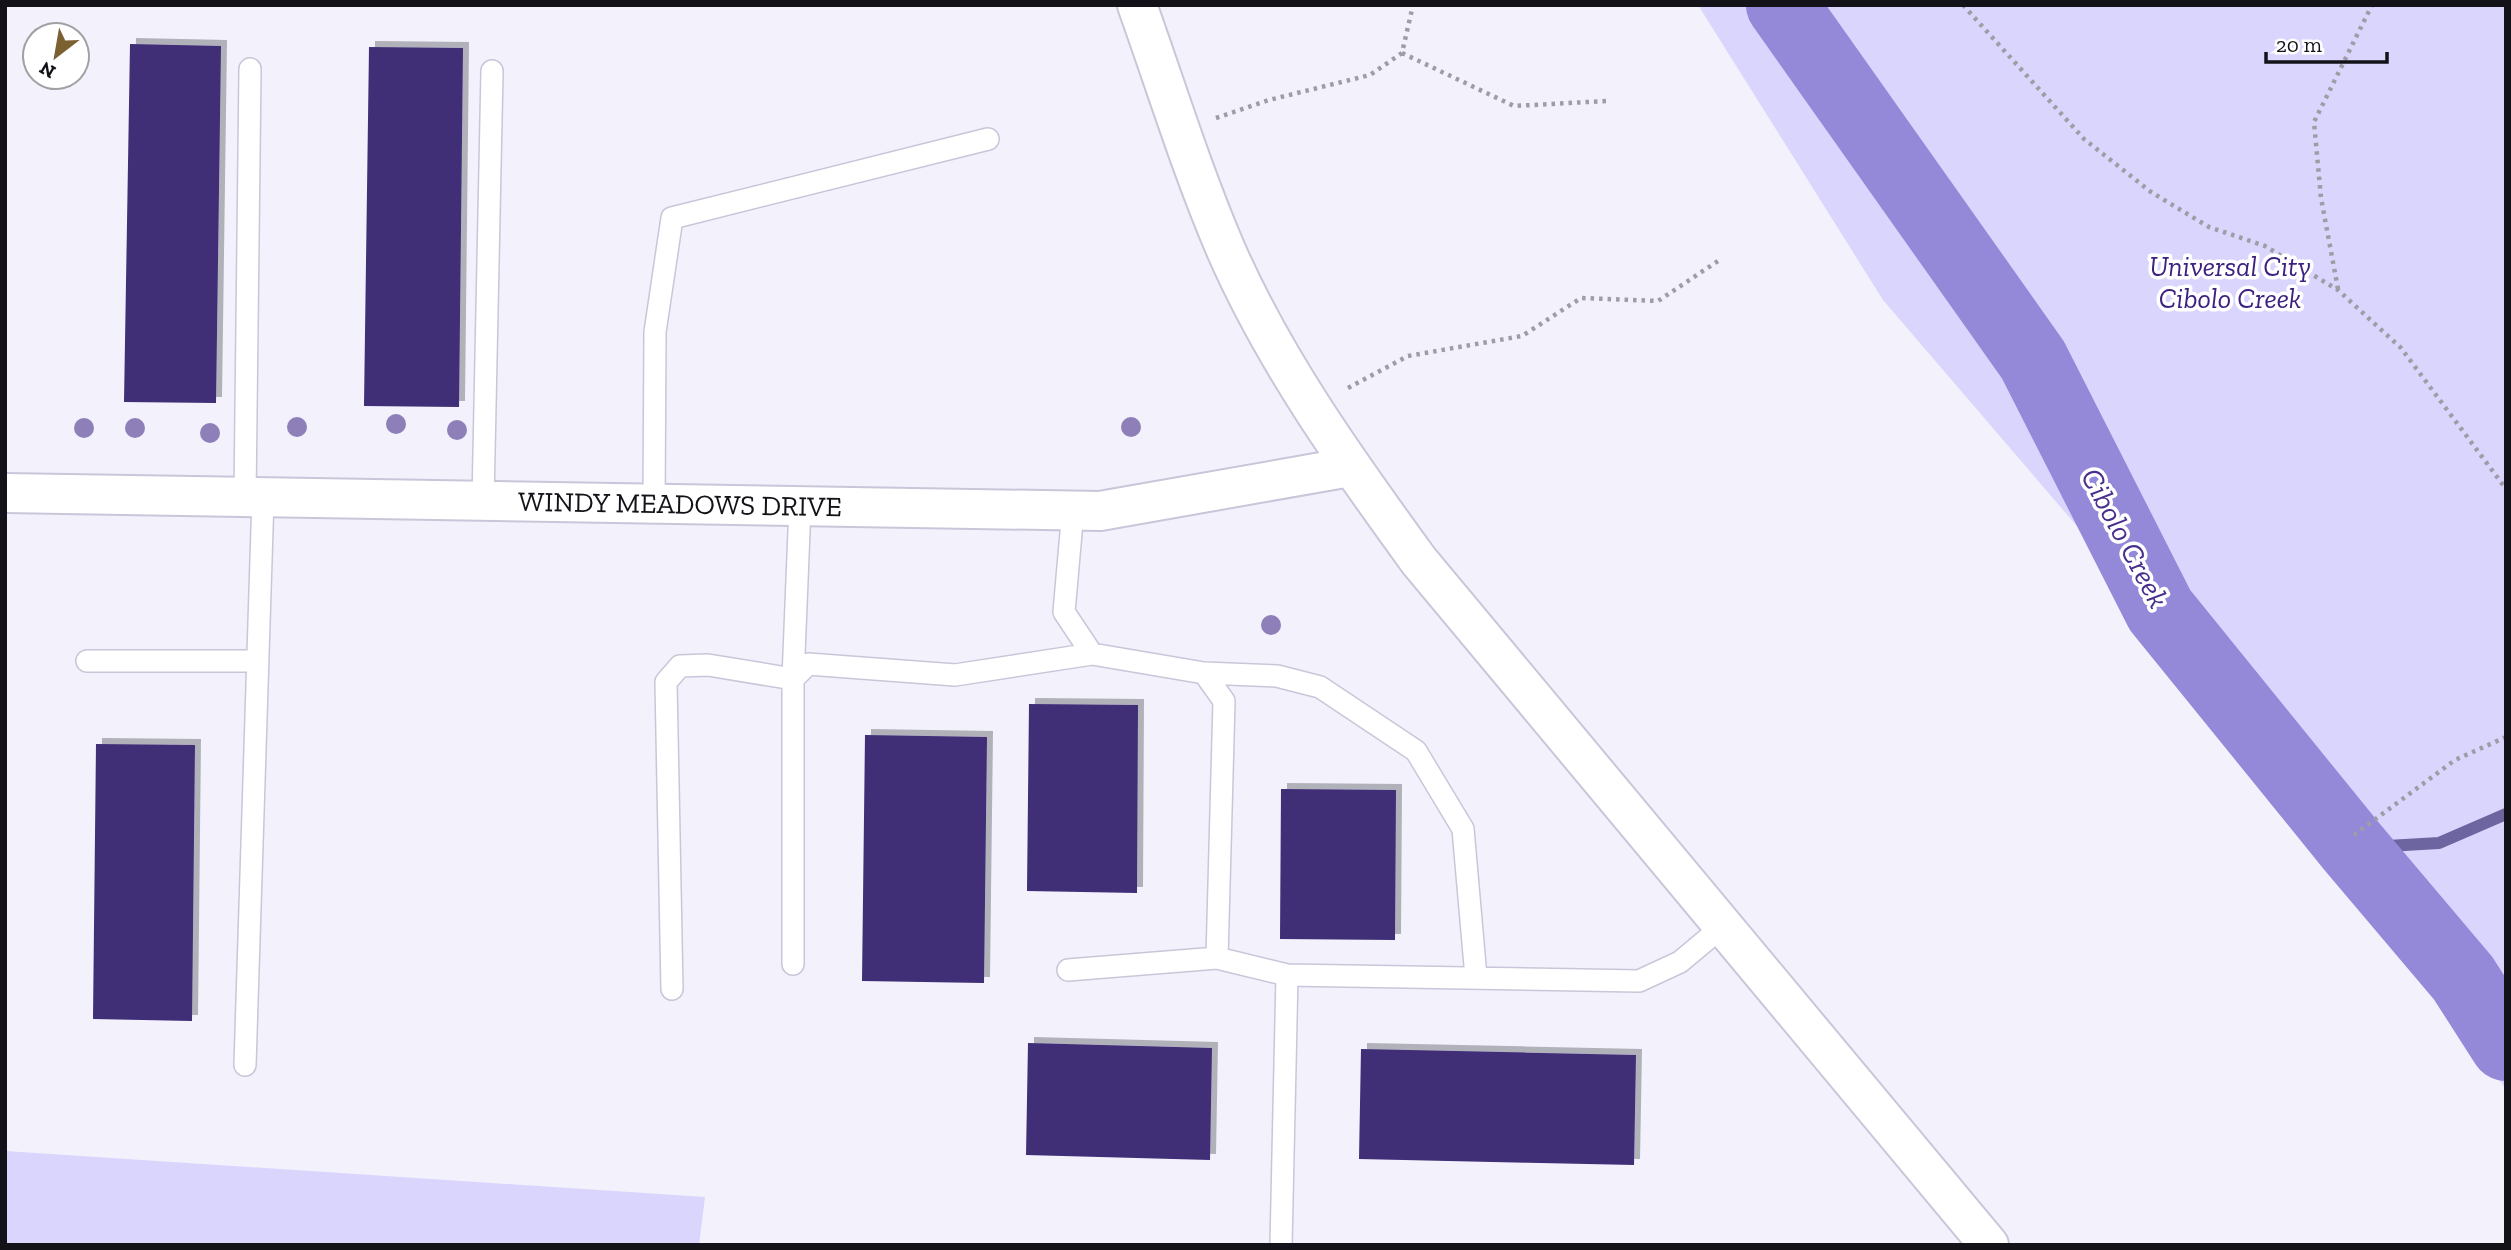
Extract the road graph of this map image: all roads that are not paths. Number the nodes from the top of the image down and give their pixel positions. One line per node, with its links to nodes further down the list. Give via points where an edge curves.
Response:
1 (1137, 5): 5 (main road, via 1226,249 1255,310)
2 (250, 69): 7 (lane)
3 (492, 71): 8 (lane)
4 (988, 139): 9 (lane, via 672,218 655,332)
5 (1350, 467): 11 (main road, WINDY MEADOWS DRIVE, via 1112,509); 17 (main road, via 1419,561)
6 (5, 493): 7 (main road, WINDY MEADOWS DRIVE)
7 (254, 497): 8 (main road, WINDY MEADOWS DRIVE); 14 (lane)
8 (483, 501): 9 (main road, WINDY MEADOWS DRIVE)
9 (654, 503): 10 (main road, WINDY MEADOWS DRIVE)
10 (800, 506): 11 (main road, WINDY MEADOWS DRIVE); 16 (lane)
11 (1073, 510): 12 (lane, via 1064,612)
12 (1092, 654): 15 (lane); 16 (lane, via 955,675 808,664)
13 (87, 661): 14 (lane)
14 (258, 661): 24 (lane)
15 (1205, 673): 18 (lane, via 1224,701); 22 (lane, via 1277,676 1320,687 1416,751 1463,829)
16 (793, 679): 19 (lane); 23 (lane, via 708,664 680,666 666,682)
17 (1723, 926): 22 (lane, via 1680,962 1639,981); 26 (main road)
18 (1217, 958): 20 (lane); 21 (lane)
19 (793, 964)
20 (1068, 970)
21 (1287, 975): 22 (lane); 25 (lane)
22 (1476, 977)
23 (672, 989)
24 (245, 1065)
25 (1281, 1245)
26 (1989, 1245)

